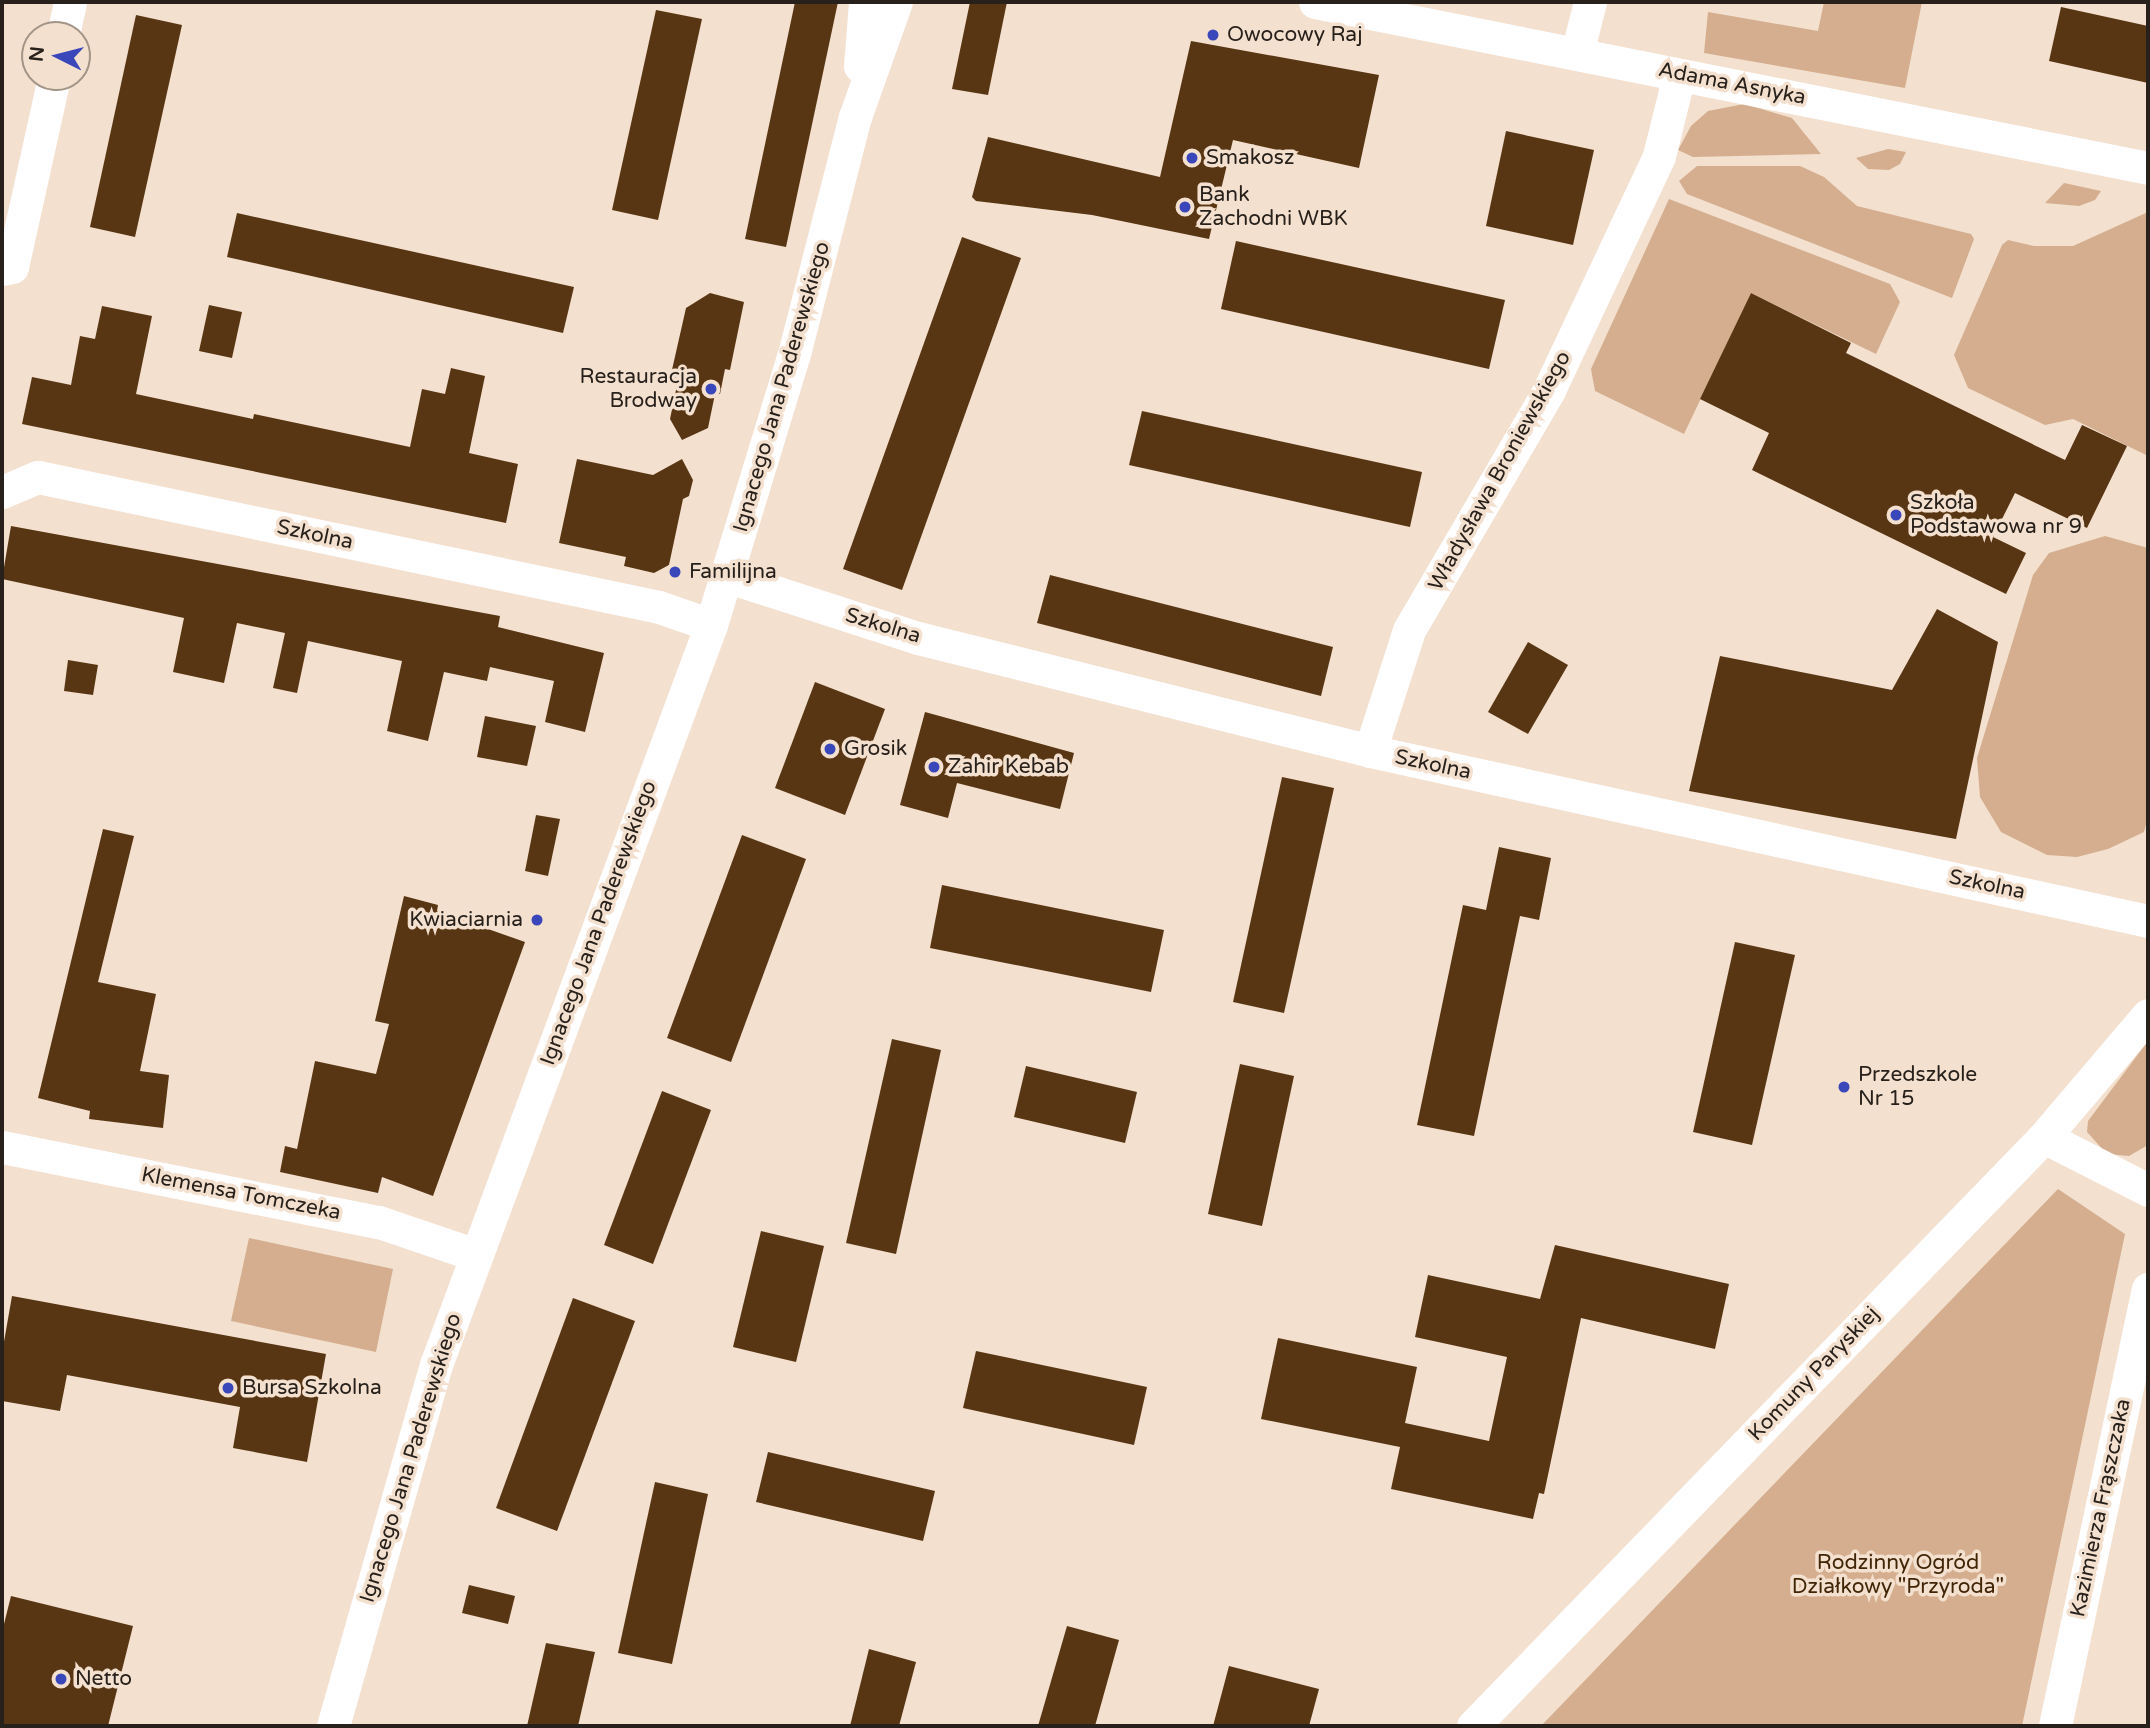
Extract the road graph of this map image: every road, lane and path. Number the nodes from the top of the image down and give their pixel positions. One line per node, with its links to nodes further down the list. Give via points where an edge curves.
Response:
1 (70, 2): 6 (street)
2 (865, 2): 10 (street)
3 (896, 2): 10 (street)
4 (1315, 2): 7 (street, Adama Asnyka)
5 (1590, 2): 7 (street)
6 (66, 21)
7 (1577, 53): 8 (street, Adama Asnyka)
8 (1679, 75): 11 (street, Adama Asnyka); 16 (street, Władysława Broniewskiego, via 1659,156 1549,390 1409,630)
9 (51, 91): 12 (street, via 12,267)
10 (855, 117): 14 (street, Ignacego Jana Paderewskiego, via 794,354)
11 (2148, 168)
12 (2, 269)
13 (2, 492): 15 (street, Szkolna, via 38,477 659,607)
14 (726, 576): 15 (street, Ignacego Jana Paderewskiego); 16 (street, Szkolna, via 918,638)
15 (711, 625): 22 (street, Ignacego Jana Paderewskiego)
16 (1370, 751): 17 (street, Szkolna)
17 (2148, 921)
18 (2148, 1015): 19 (street, Komuny Paryskiej)
19 (2044, 1137): 21 (street); 25 (street, Komuny Paryskiej)
20 (2, 1147): 22 (street, Klemensa Tomczeka, via 379,1222)
21 (2148, 1190)
22 (476, 1255): 24 (street, Ignacego Jana Paderewskiego, via 399,1484)
23 (2148, 1290): 26 (street, Kazimierza Frąszczaka)
24 (333, 1726)
25 (1473, 1726)
26 (2055, 1726)

